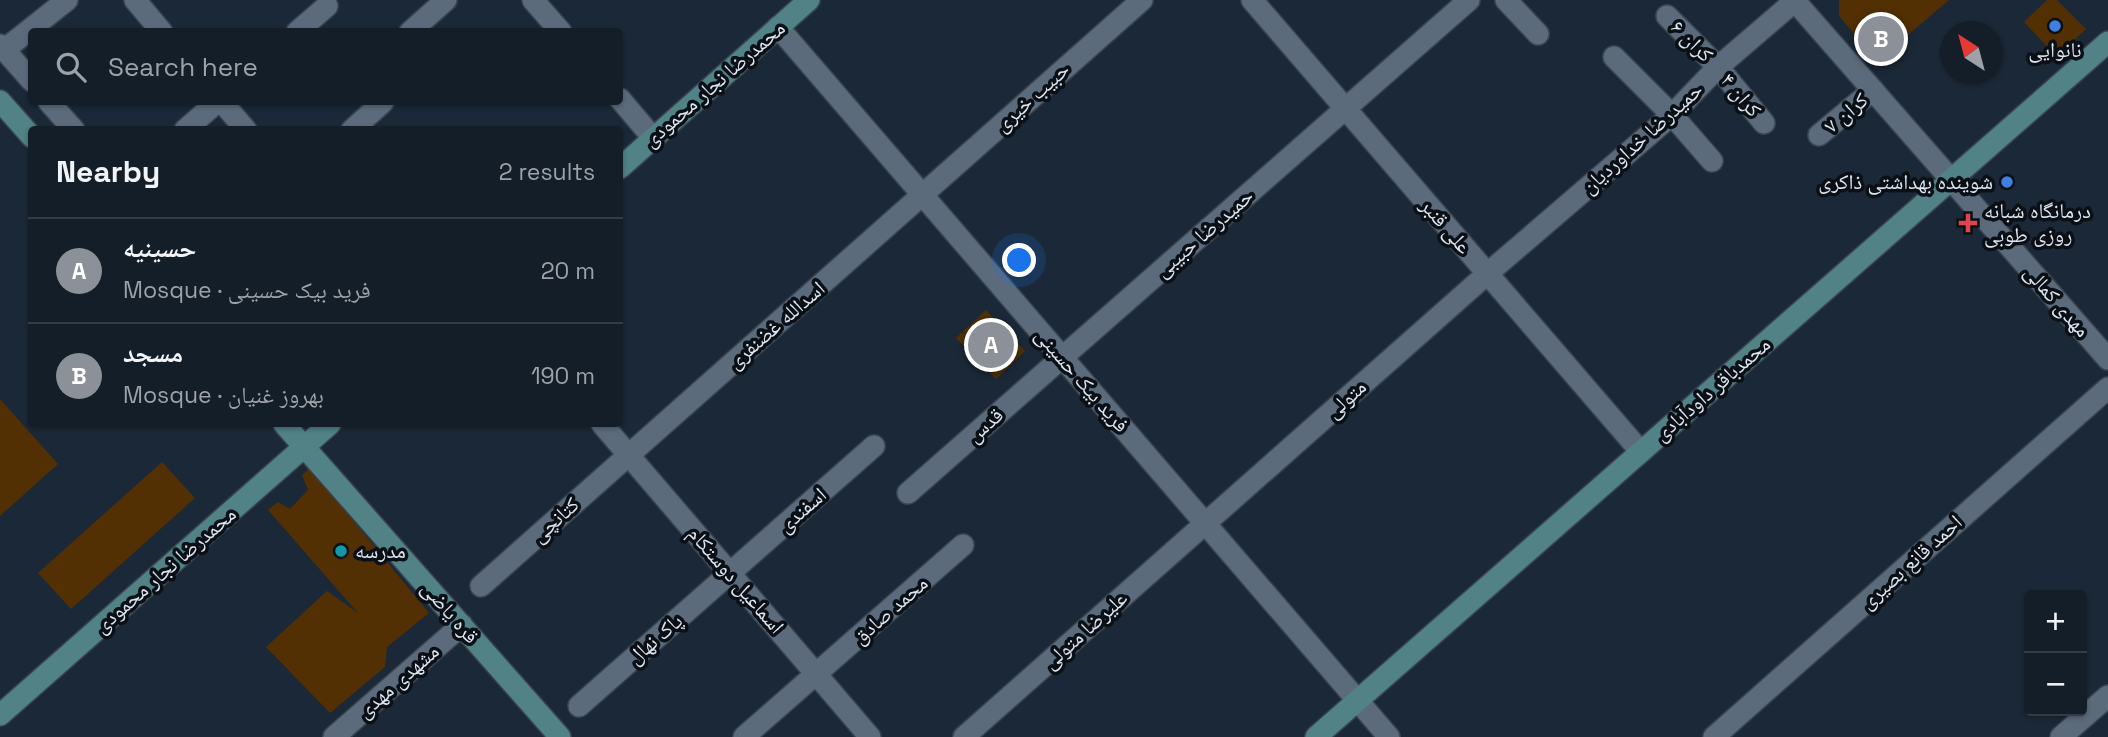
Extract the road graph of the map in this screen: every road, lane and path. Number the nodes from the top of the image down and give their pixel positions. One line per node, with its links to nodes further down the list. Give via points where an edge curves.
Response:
1 (66, 0): 20 (street)
2 (135, 0): 14 (street)
3 (446, 0): 16 (street)
4 (533, 0): 17 (street)
5 (809, 0): 13 (street, محمدرضا نجار محمودی)
6 (1142, 0): 44 (street, حبیب خیری)
7 (1252, 0): 31 (street, علی قنبر)
8 (1469, 0): 31 (street, حمیدرضا حبیبی)
9 (1506, 0): 18 (street)
10 (1795, 0): 22 (street, حمیدرضا خداوردیان); 24 (street, مهدی کمالی)
11 (327, 6): 15 (street)
12 (1667, 16): 22 (street, کران ۶)
13 (778, 27): 40 (street, محمدرضا نجار محمودی); 44 (street, فرید بیک حسینی)
14 (159, 28)
15 (302, 28)
16 (414, 28)
17 (558, 28)
18 (1538, 34)
19 (2108, 42): 43 (street, محمدباقر داودآبادی)
20 (2, 47): 23 (street)
21 (1614, 57): 32 (street)
22 (1718, 67): 32 (street, حمیدرضا خداوردیان); 33 (street, کران ۴)
23 (28, 76)
24 (1873, 90): 39 (street, کران ۷); 43 (street, مهدی کمالی)
25 (0, 101): 38 (street)
26 (623, 103): 40 (street)
27 (52, 105): 34 (street)
28 (213, 105): 35 (street)
29 (225, 105): 36 (street)
30 (380, 105): 37 (street)
31 (1345, 108): 45 (street, علی قنبر); 47 (street, حمیدرضا حبیبی)
32 (1672, 115): 41 (street); 45 (street, حمیدرضا خداوردیان)
33 (1764, 123)
34 (70, 126)
35 (189, 126)
36 (243, 126)
37 (356, 126)
38 (28, 132)
39 (1819, 135)
40 (653, 138): 42 (street, محمدرضا نجار محمودی)
41 (1712, 160)
42 (623, 165)
43 (1951, 180): 46 (street, مهدی کمالی); 54 (street, محمدباقر داودآبادی)
44 (922, 195): 47 (street, فرید بیک حسینی); 55 (street, اسدالله غضنفری)
45 (1487, 274): 54 (street, علی قنبر); 57 (street, متولی)
46 (2107, 355)
47 (1062, 358): 56 (street, قدس); 57 (street, فرید بیک حسینی)
48 (2108, 388): 74 (street, احمد قانع بصیری)
49 (287, 427): 52 (street, قره یاضی)
50 (326, 427): 52 (street, محمدرضا نجار محمودی)
51 (605, 427): 55 (street, اسماعیل دوستکام)
52 (304, 446): 61 (street, قره یاضی); 66 (street, محمدرضا نجار محمودی)
53 (874, 446): 59 (street, اسفندی)
54 (1641, 452): 64 (street, محمدباقر داودآبادی)
55 (629, 454): 59 (street, اسماعیل دوستکام); 60 (street, کتانچی)
56 (908, 493)
57 (1205, 523): 64 (street, فرید بیک حسینی); 71 (street, علیرضا متولی)
58 (963, 545): 62 (street, محمد صادق)
59 (730, 573): 62 (street, اسماعیل دوستکام); 65 (street, پاک نهال)
60 (481, 586)
61 (462, 625): 67 (street, مشهدی مهدی); 68 (street, قره یاضی)
62 (816, 674): 69 (street, محمد صادق); 70 (street, اسماعیل دوستکام)
63 (2108, 695): 75 (street)
64 (1357, 701): 72 (street, محمدباقر داودآبادی); 73 (street, فرید بیک حسینی)
65 (579, 706)
66 (0, 716)
67 (334, 737)
68 (560, 737)
69 (744, 737)
70 (870, 737)
71 (964, 737)
72 (1316, 737)
73 (1389, 737)
74 (1714, 737)
75 (2061, 737)

